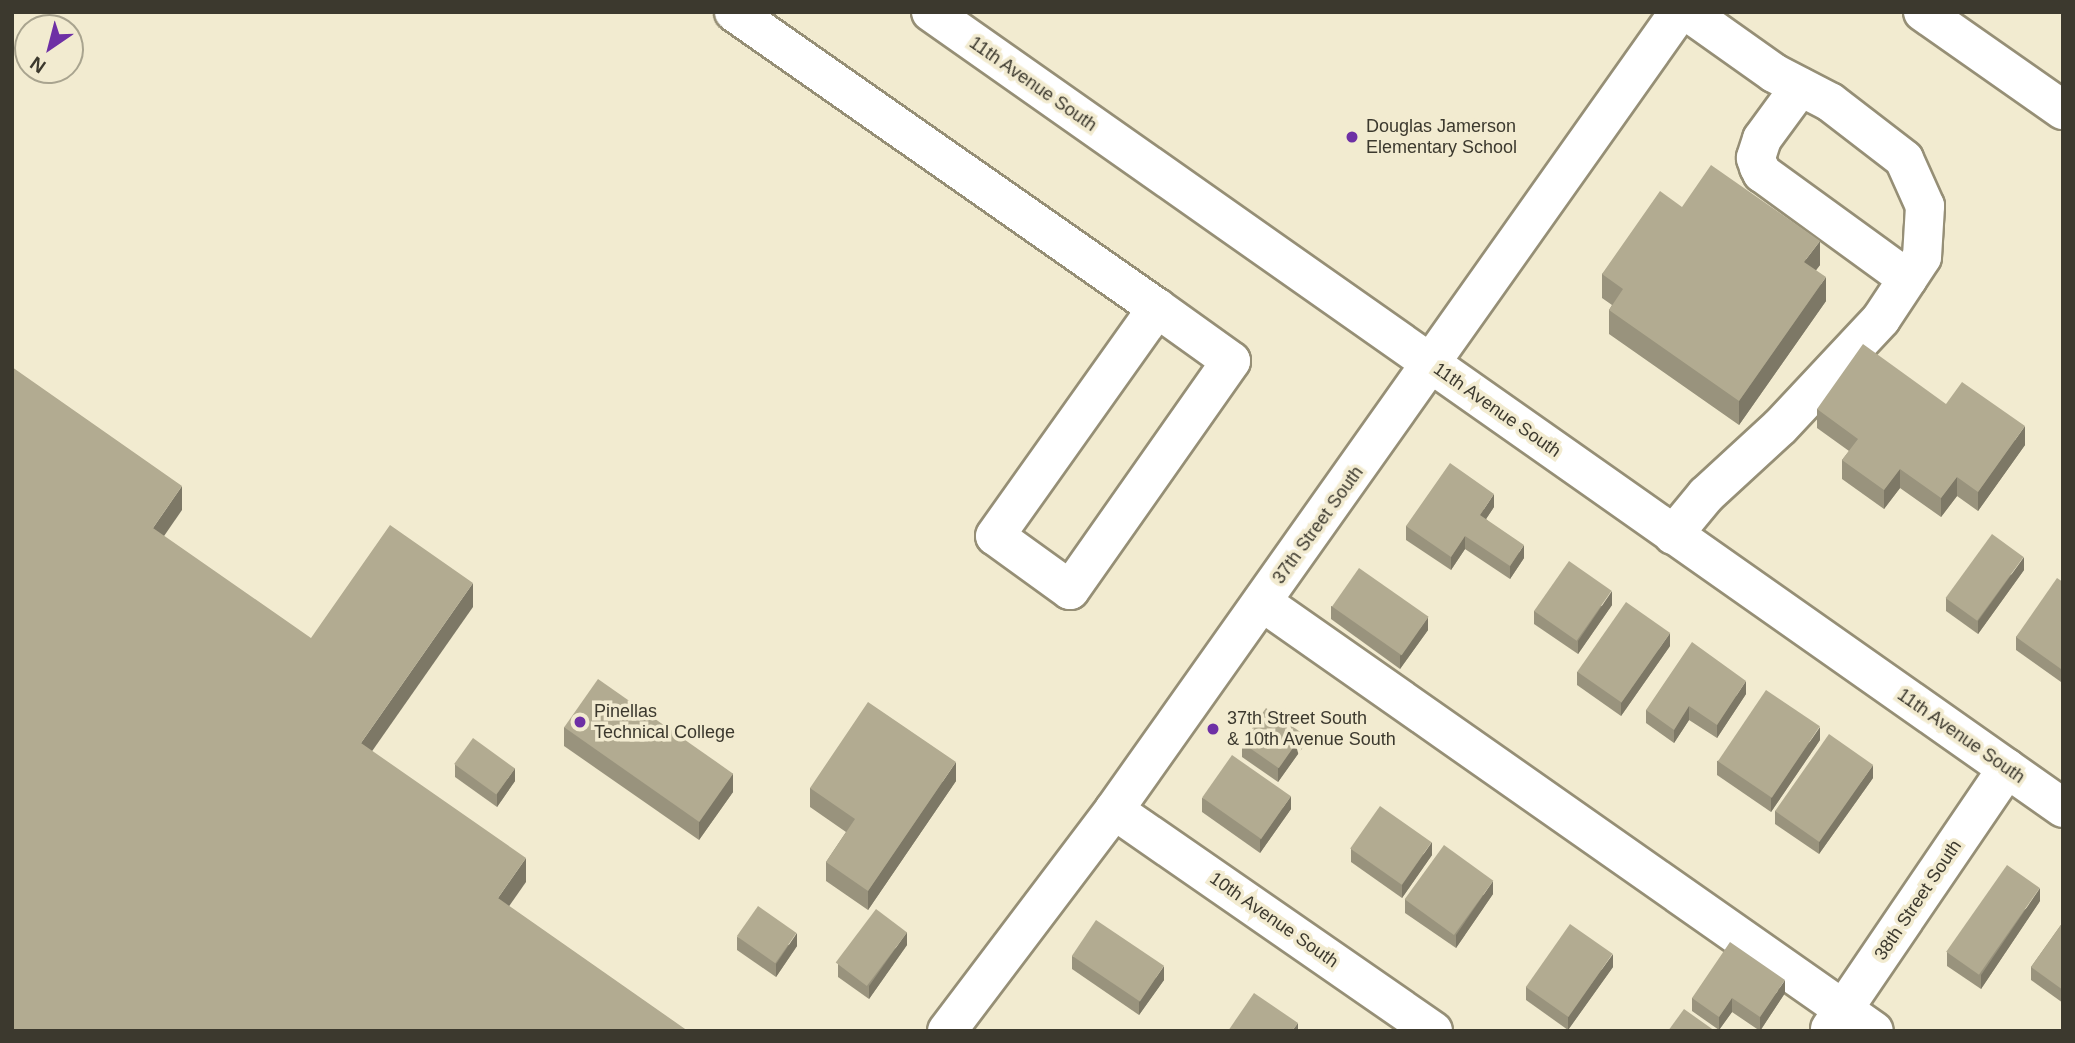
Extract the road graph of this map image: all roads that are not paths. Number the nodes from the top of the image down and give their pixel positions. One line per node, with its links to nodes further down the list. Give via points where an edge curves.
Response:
1 (734, 12): 9 (street)
2 (931, 12): 10 (street, 11th Avenue South)
3 (1679, 12): 10 (street, 37th Street South)
4 (1688, 12): 6 (street)
5 (1923, 12): 7 (street)
6 (1800, 87): 8 (street, via 1830,102 1904,159 1925,206 1922,257); 8 (street, via 1762,139 1756,158 1762,173)
7 (2063, 110)
8 (1908, 279): 11 (street, via 1881,319)
9 (1157, 308): 9 (street, via 1231,361 1070,590 995,536)
10 (1432, 365): 11 (street, 11th Avenue South); 12 (street, 37th Street South)
11 (1673, 534): 13 (street, 11th Avenue South)
12 (1262, 602): 15 (street, 37th Street South); 16 (street)
13 (2007, 769): 14 (street, 11th Avenue South); 16 (street, 38th Street South)
14 (2063, 808)
15 (1114, 810): 17 (street, 37th Street South); 18 (street, 10th Avenue South)
16 (1836, 1020): 19 (street)
17 (947, 1031)
18 (1433, 1031)
19 (1874, 1031)

